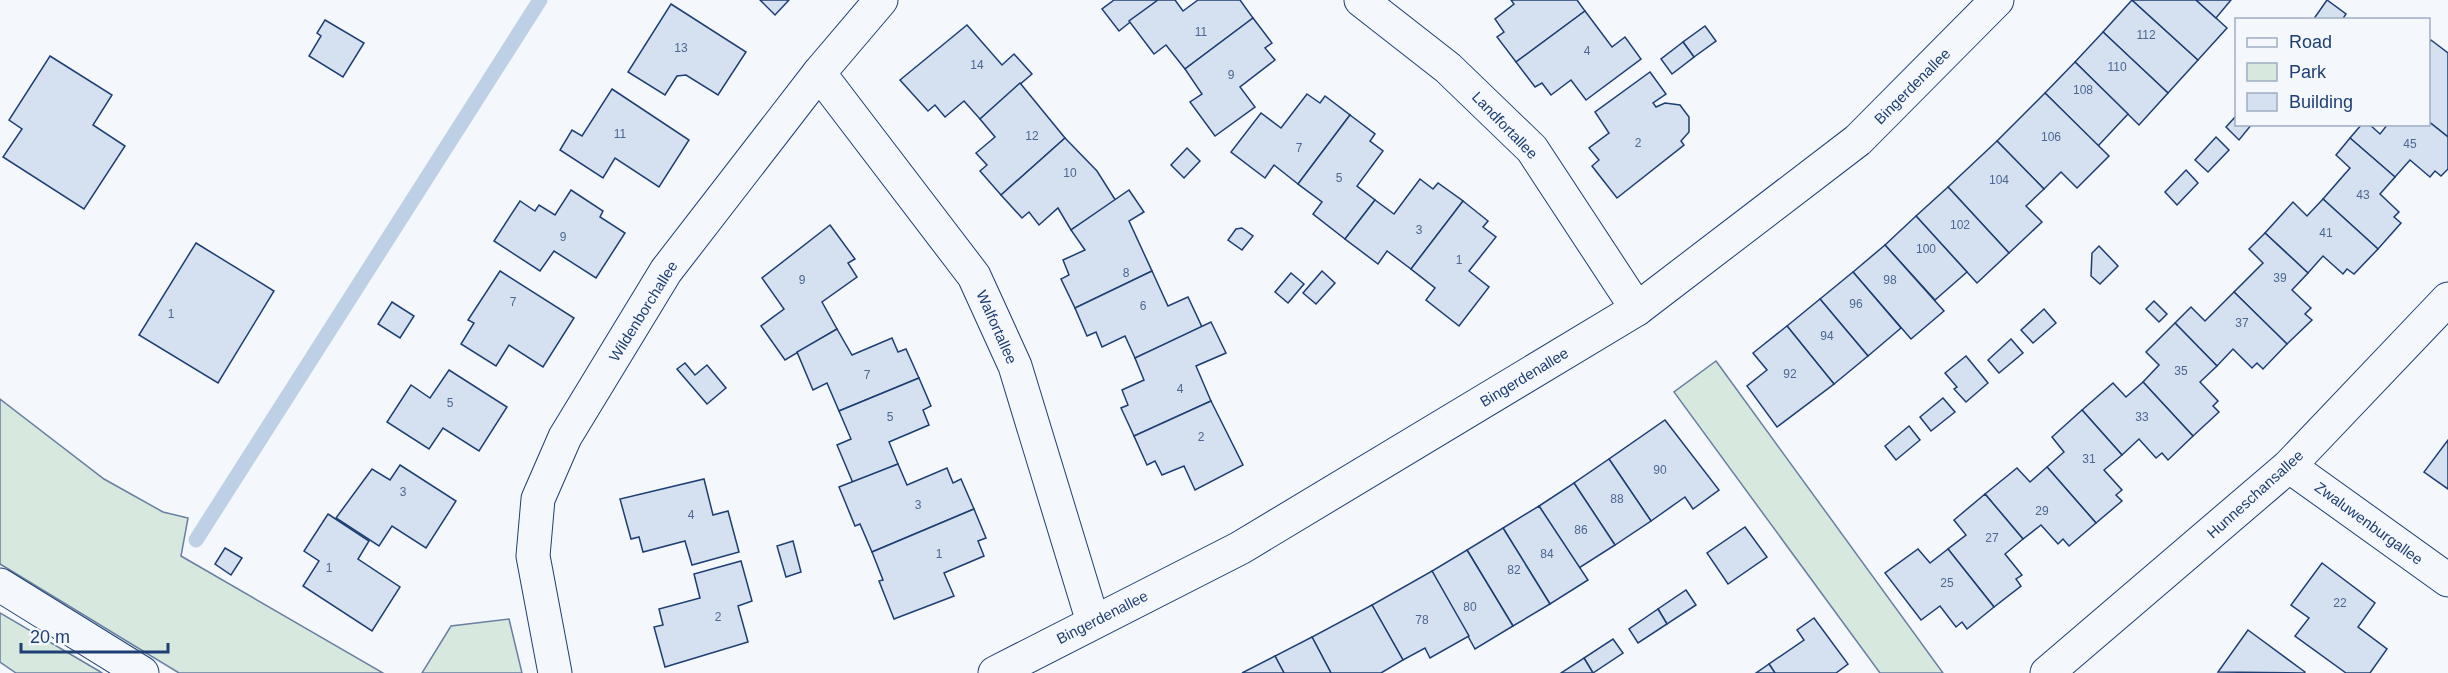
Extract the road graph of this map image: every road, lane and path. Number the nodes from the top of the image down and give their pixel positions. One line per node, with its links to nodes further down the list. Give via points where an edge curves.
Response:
1 (880, 0): 4 (street, Wildenborchallee)
2 (1361, 0): 6 (street, Landfortallee, via 1448,68 1532,149)
3 (1997, 0): 6 (street, Bingerdenallee, via 1858,140)
4 (819, 74): 10 (street, Walfortallee, via 974,276 1015,366); 12 (street, Wildenborchallee, via 666,271 565,437 538,499 533,556)
5 (2448, 299): 7 (street, Hunneschansallee)
6 (1637, 309): 10 (street, Bingerdenallee, via 1240,548)
7 (2289, 466): 8 (street, Zwaluwenburgallee); 14 (street, Hunneschansallee)
8 (2448, 580)
9 (0, 585): 11 (street)
10 (1093, 622): 13 (street, Bingerdenallee)
11 (142, 673)
12 (555, 673)
13 (995, 673)
14 (2047, 673)

